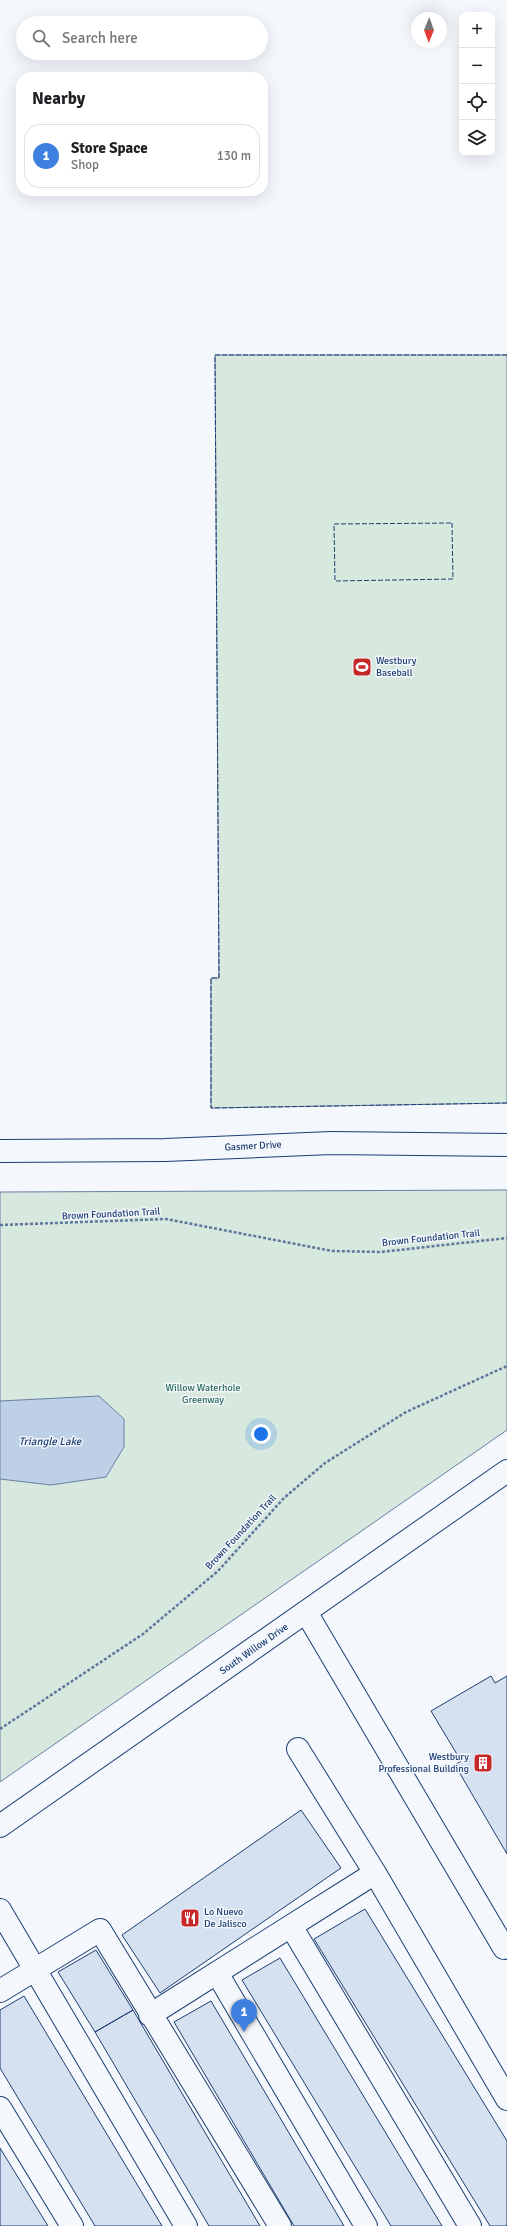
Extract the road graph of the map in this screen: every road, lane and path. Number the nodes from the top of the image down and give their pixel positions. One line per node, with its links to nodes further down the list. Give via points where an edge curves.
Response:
1 (507, 1145): 2 (street, Gasmer Drive, via 331,1142 165,1150)
2 (0, 1151)
3 (0, 1226): 4 (path, Brown Foundation Trail, via 166,1219 332,1251 381,1252)
4 (507, 1238)
5 (507, 1366): 8 (path, Brown Foundation Trail, via 406,1412 326,1464 284,1498 218,1571 143,1634)
6 (507, 1471): 7 (street, South Willow Drive)
7 (306, 1612): 10 (street, South Willow Drive); 14 (street)
8 (0, 1729)
9 (298, 1749): 11 (street)
10 (0, 1826)
11 (375, 1873): 13 (street); 19 (street)
12 (0, 1910): 15 (street)
13 (291, 1926): 16 (street); 25 (street)
14 (504, 1948)
15 (36, 1968): 17 (street); 18 (street, via 100,1930); 22 (street)
16 (217, 1973): 18 (street); 24 (street)
17 (0, 1991)
18 (150, 2015): 23 (street)
19 (507, 2098)
20 (0, 2108): 21 (street)
21 (72, 2226)
22 (186, 2226)
23 (280, 2226)
24 (366, 2226)
25 (470, 2226)

